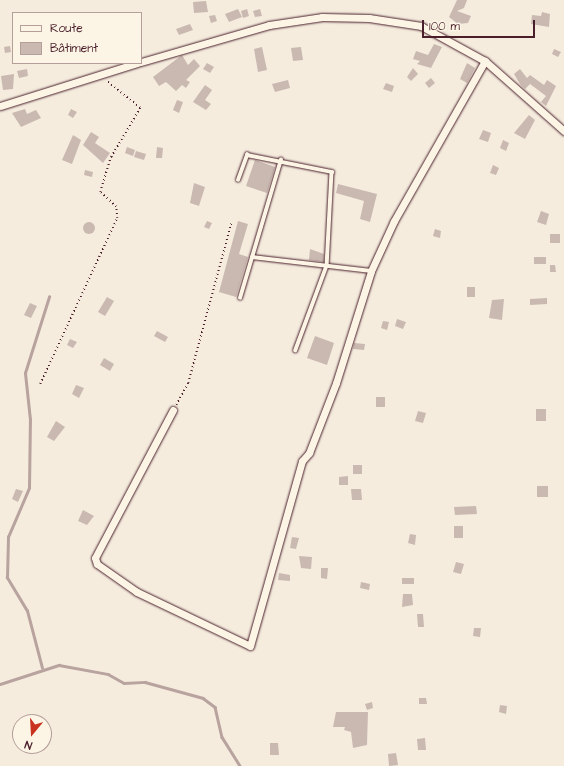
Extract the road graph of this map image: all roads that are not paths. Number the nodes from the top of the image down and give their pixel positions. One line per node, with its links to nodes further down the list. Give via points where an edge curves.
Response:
1 (485, 61): 2 (street, via 421,26 369,18 322,17 269,25); 5 (street); 10 (street, via 394,221)
2 (142, 62)
3 (133, 64): 4 (street)
4 (0, 106)
5 (564, 131)
6 (281, 160): 7 (lane, via 247,155); 8 (lane); 9 (lane, via 332,172)
7 (238, 180)
8 (252, 257): 9 (lane); 11 (lane)
9 (327, 266): 10 (lane); 12 (lane)
10 (371, 271): 13 (street, via 336,383 309,453 302,461 250,646 137,592 97,564 95,558)
11 (240, 298)
12 (296, 350)
13 (173, 410)

